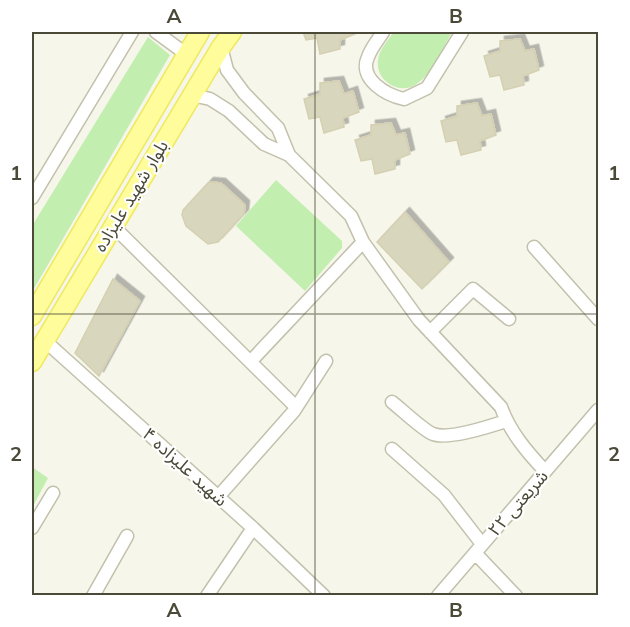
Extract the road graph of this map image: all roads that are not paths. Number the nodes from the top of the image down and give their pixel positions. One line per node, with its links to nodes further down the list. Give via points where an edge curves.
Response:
1 (132, 32): 11 (street)
2 (156, 32): 8 (street)
3 (200, 32): 8 (main road, بلوار شهید علیزاده)
4 (232, 32): 7 (main road, بلوار شهید علیزاده)
5 (383, 32): 6 (street, via 366,59 367,72 375,86 404,99 427,88)
6 (462, 32)
7 (221, 47): 9 (main road, بلوار شهید علیزاده); 10 (street, via 227,70 278,128)
8 (186, 54): 15 (main road, بلوار شهید علیزاده)
9 (192, 95): 10 (street, via 210,99 264,144); 12 (main road, بلوار شهید علیزاده)
10 (289, 154): 13 (street, via 351,216)
11 (32, 198)
12 (113, 226): 19 (main road, بلوار شهید علیزاده); 20 (street)
13 (363, 242): 18 (street); 20 (street)
14 (534, 247): 17 (street)
15 (32, 316)
16 (510, 319): 18 (street, via 473,289)
17 (598, 319)
18 (430, 332): 26 (street, via 501,407)
19 (44, 340): 22 (main road, بلوار شهید علیزاده); 30 (street, شهید علیزاده ۴)
20 (251, 361): 24 (street)
21 (326, 361): 24 (street)
22 (32, 362)
23 (392, 402): 26 (street, via 433,434 484,429)
24 (296, 407): 30 (street)
25 (598, 410): 28 (street, شریعتی ۲۲)
26 (506, 421): 28 (street)
27 (392, 450): 34 (street, via 444,495)
28 (545, 471): 34 (street, شریعتی ۲۲)
29 (53, 493): 31 (street)
30 (218, 497): 32 (street, شهید علیزاده ۴)
31 (32, 528)
32 (253, 528): 36 (street); 37 (street, شهید علیزاده ۴)
33 (122, 547): 35 (street, via 127,536)
34 (478, 548): 38 (street, شریعتی ۲۲); 39 (street)
35 (93, 596)
36 (207, 596)
37 (324, 596)
38 (438, 596)
39 (516, 596)

